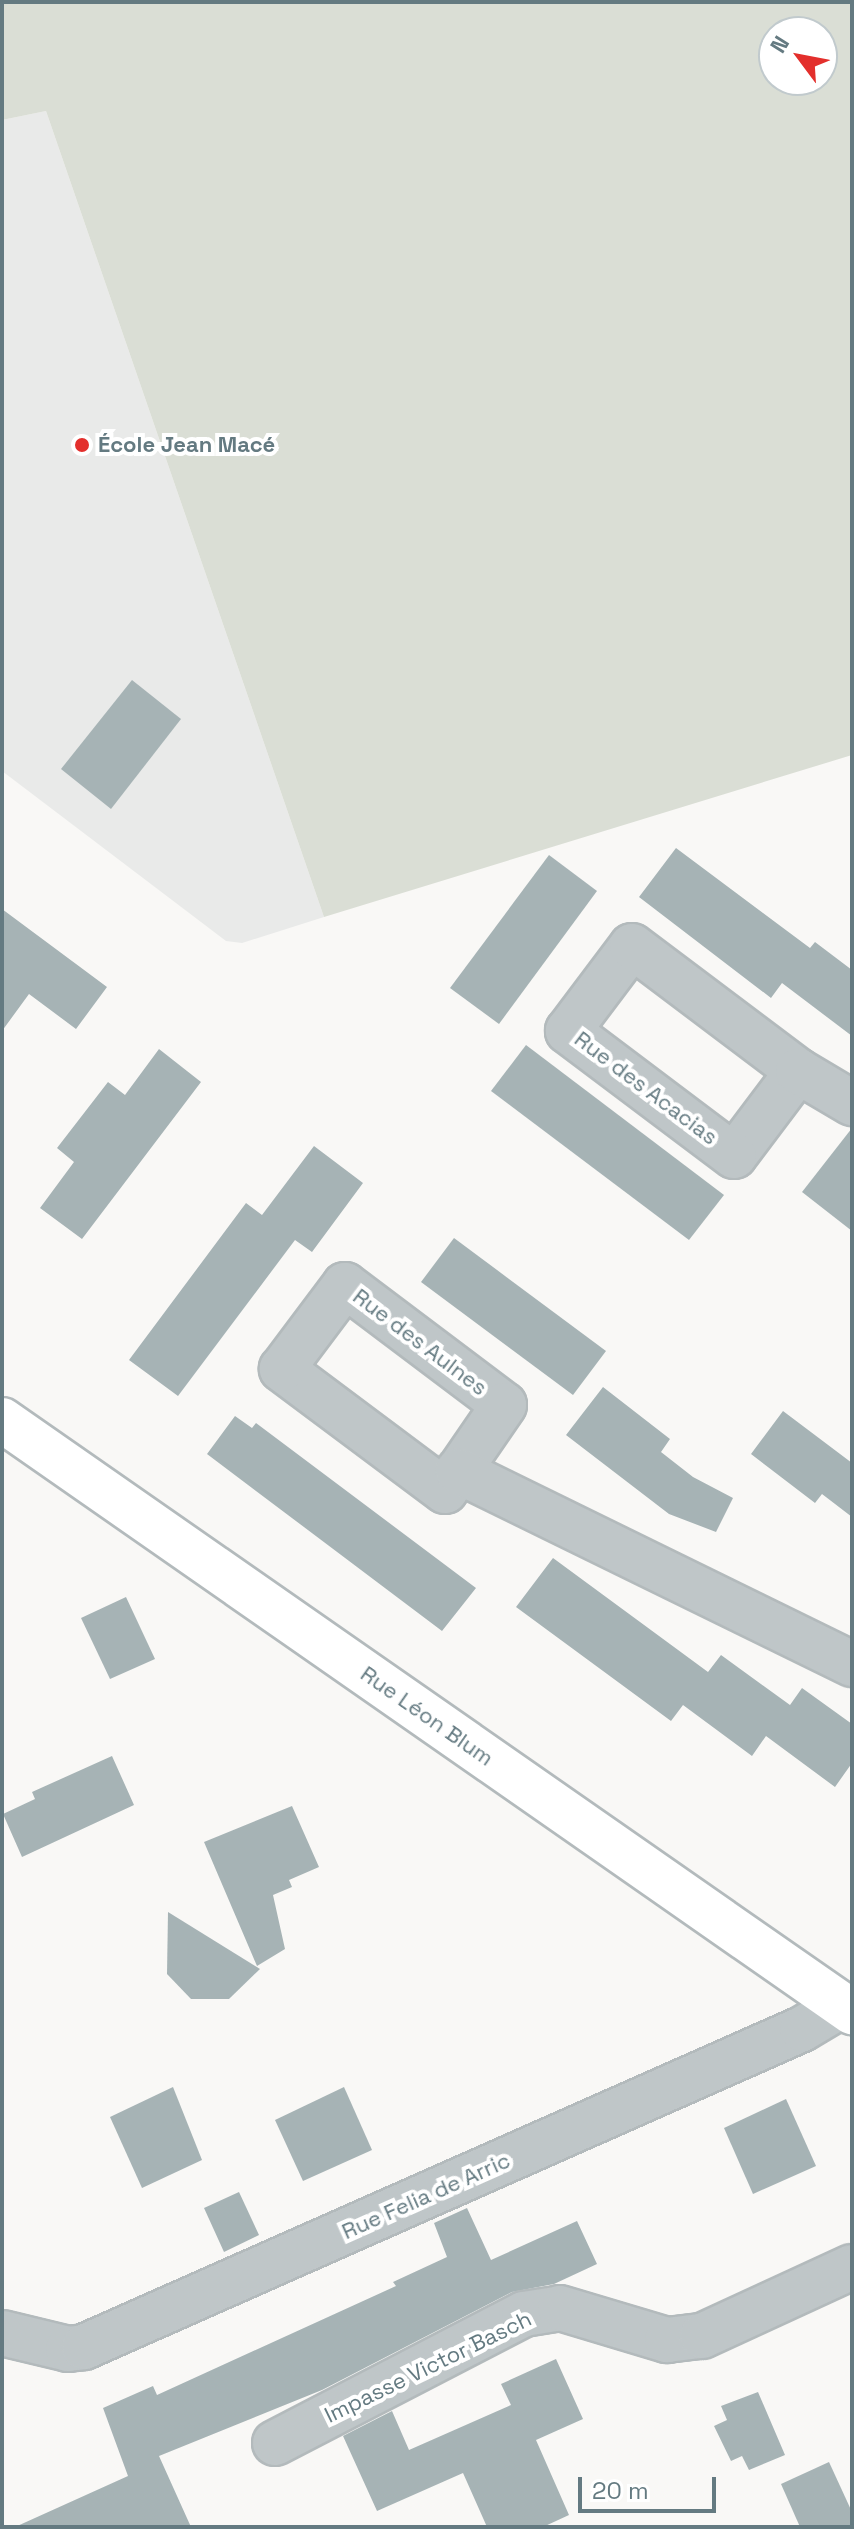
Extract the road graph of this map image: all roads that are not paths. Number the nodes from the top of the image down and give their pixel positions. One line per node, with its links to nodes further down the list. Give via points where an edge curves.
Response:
1 (798, 1071): 1 (street, Rue des Acacias, via 632,946 568,1031 734,1156); 2 (street, Rue des Acacias)
2 (852, 1103)
3 (2, 1420): 6 (main road, Rue Léon Blum)
4 (458, 1471): 4 (street, Rue des Aulnes, via 504,1405 345,1285 282,1369 445,1491); 5 (street)
5 (852, 1664)
6 (847, 2009): 8 (street, Rue Felia de Arric, via 84,2347 68,2349)
7 (852, 2267): 9 (street, Impasse Victor Basch, via 702,2336 667,2340 560,2308 524,2314)
8 (2, 2333)
9 (275, 2443)

